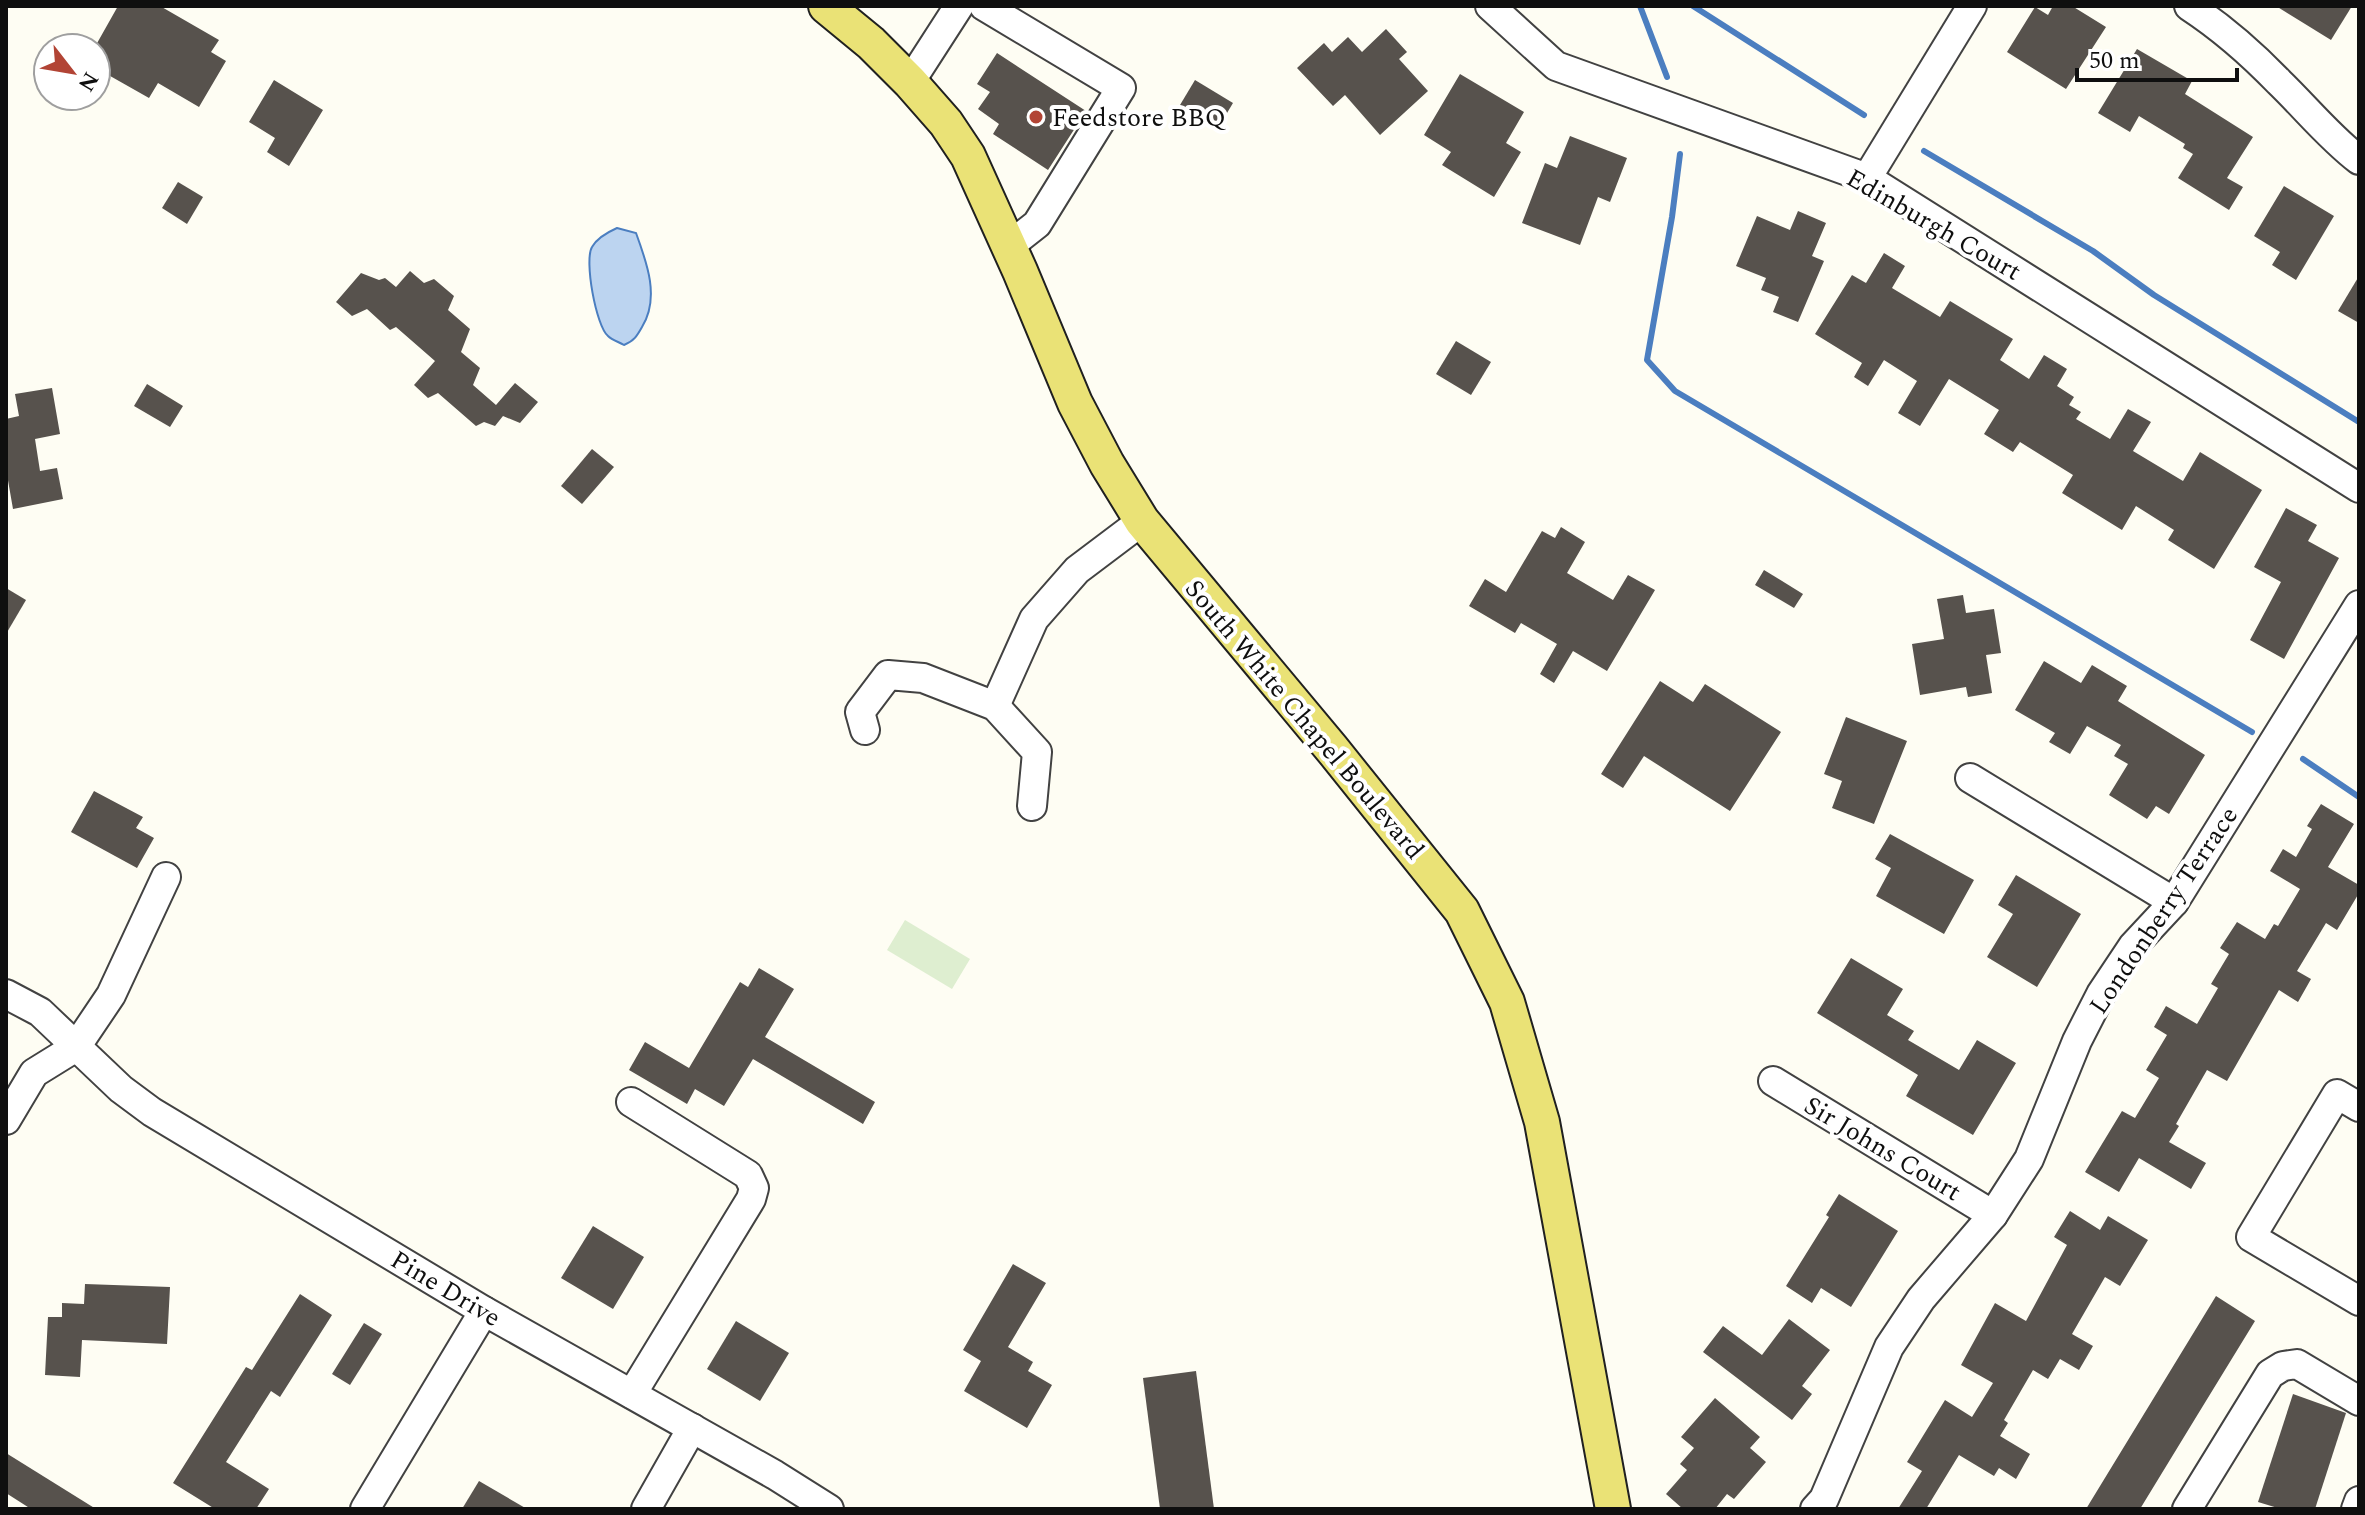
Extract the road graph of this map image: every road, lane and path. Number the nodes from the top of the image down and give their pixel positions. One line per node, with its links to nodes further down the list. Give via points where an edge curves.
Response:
1 (826, 6): 7 (main road, South White Chapel Boulevard)
2 (959, 6): 7 (street)
3 (984, 6): 10 (street, via 1121,88 1037,224)
4 (1490, 6): 9 (street, Edinburgh Court, via 1556,66)
5 (1972, 6): 9 (street)
6 (2189, 6): 8 (street, via 2277,80)
7 (910, 82): 10 (main road, South White Chapel Boulevard, via 968,156)
8 (2359, 160)
9 (1867, 178): 11 (street, Edinburgh Court)
10 (1009, 246): 12 (main road, South White Chapel Boulevard, via 1075,403)
11 (2359, 488)
12 (1142, 521): 14 (street, via 1077,570 1034,619); 36 (main road, South White Chapel Boulevard, via 1462,911 1507,1002 1542,1122)
13 (2359, 605): 19 (street, Londonberry Terrace)
14 (995, 706): 15 (street, via 923,678 888,675 860,712); 17 (street, via 1037,752)
15 (865, 730)
16 (1970, 778): 19 (street)
17 (1032, 806)
18 (166, 877): 21 (street, via 111,995)
19 (2174, 902): 26 (street, Londonberry Terrace, via 2133,946 2101,994 2029,1159)
20 (6, 994): 21 (street, Pine Drive, via 40,1012)
21 (76, 1047): 25 (street, via 34,1073); 28 (street, Pine Drive, via 152,1112)
22 (1773, 1081): 26 (street, Sir Johns Court)
23 (631, 1102): 29 (street, via 748,1175 754,1188)
24 (2359, 1107): 27 (street, via 2337,1094 2251,1237)
25 (6, 1120)
26 (1993, 1215): 37 (street, Londonberry Terrace, via 1921,1299 1889,1347 1824,1499)
27 (2359, 1301)
28 (484, 1311): 29 (street, Pine Drive); 33 (street)
29 (632, 1394): 31 (street, Pine Drive)
30 (2359, 1401): 38 (street, via 2297,1364 2270,1374)
31 (692, 1428): 34 (street); 35 (street, Pine Drive)
32 (2359, 1501): 39 (street)
33 (365, 1509)
34 (646, 1509)
35 (829, 1509)
36 (1613, 1509)
37 (1815, 1509)
38 (2187, 1509)
39 (2356, 1509)

